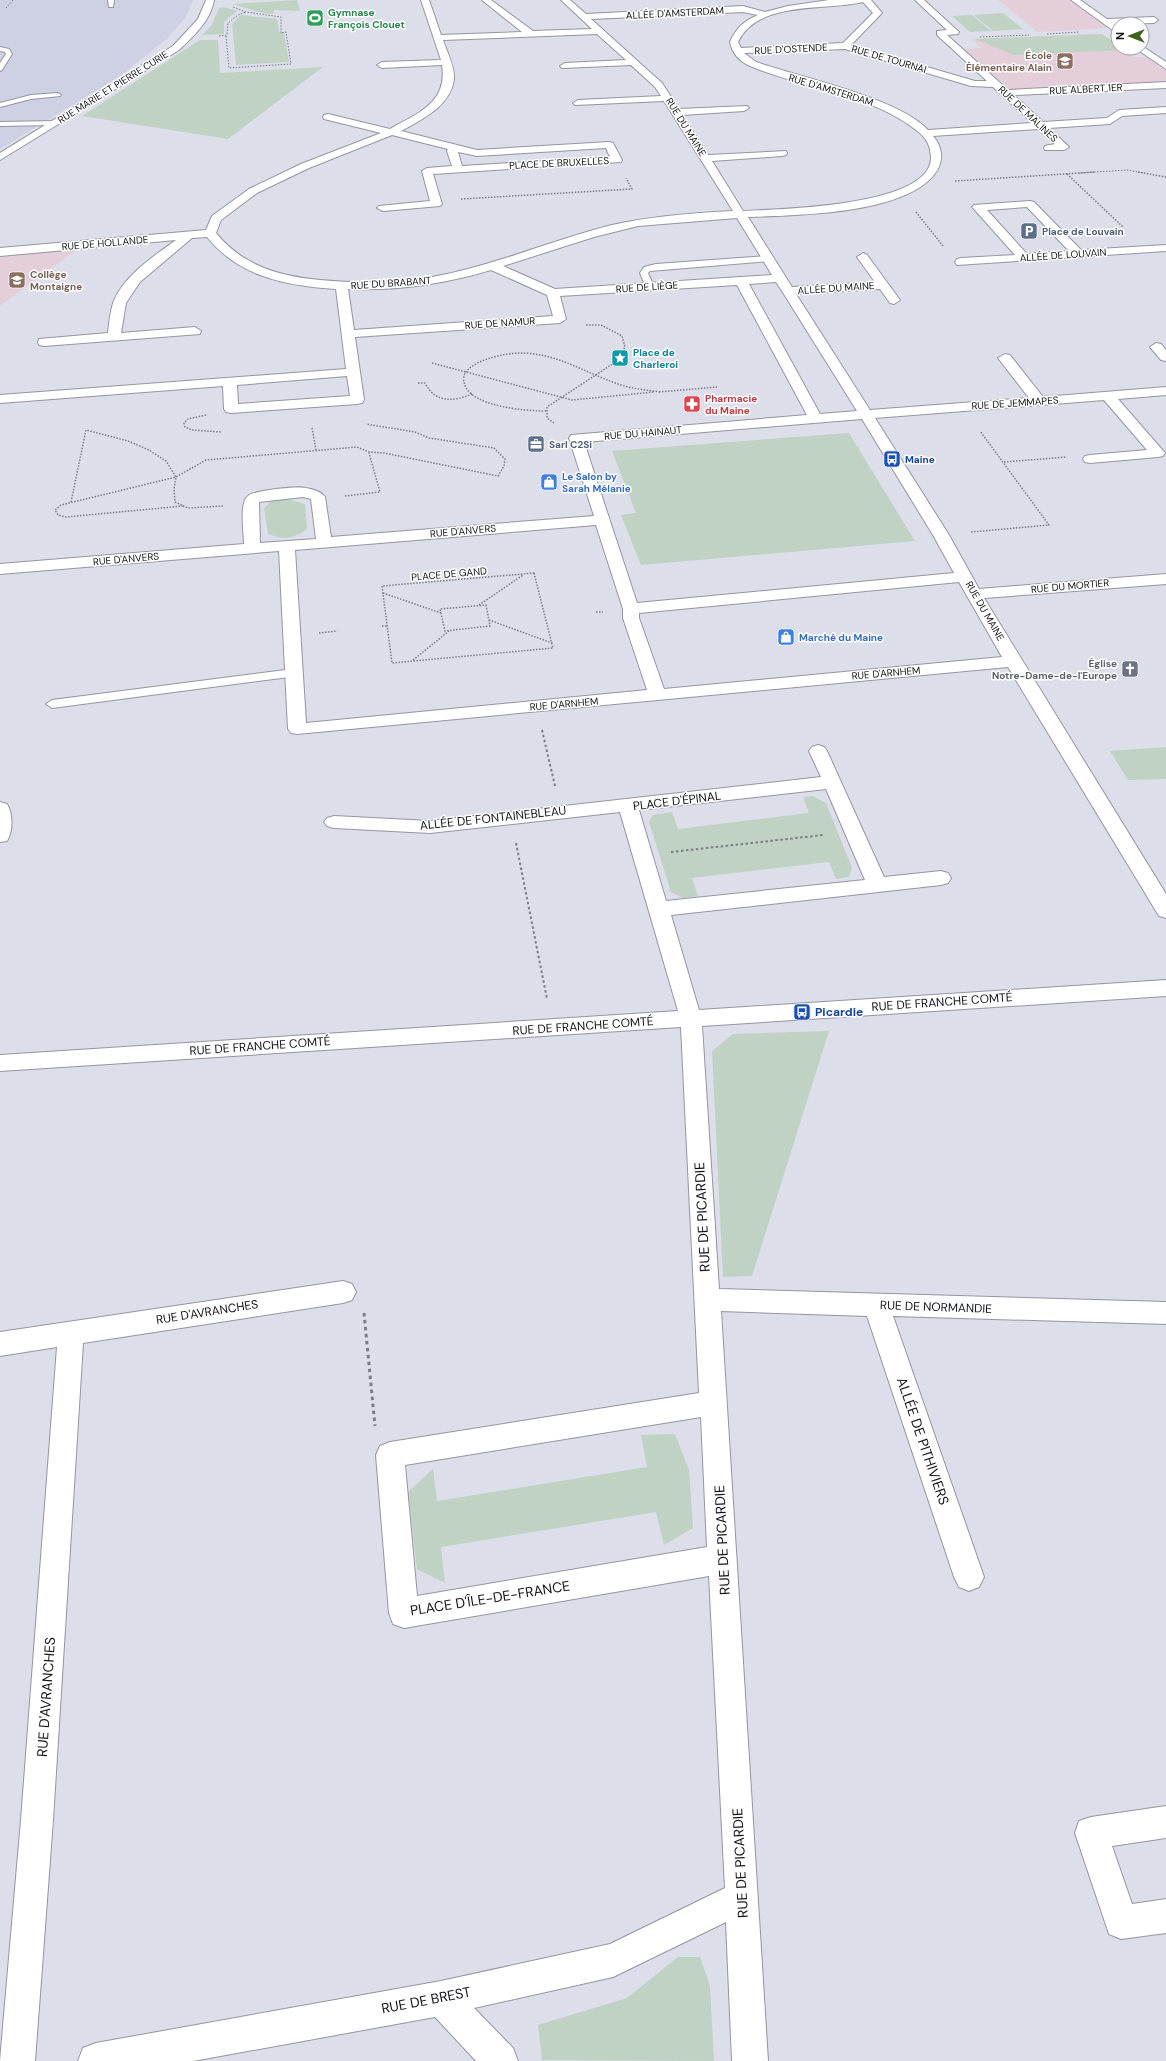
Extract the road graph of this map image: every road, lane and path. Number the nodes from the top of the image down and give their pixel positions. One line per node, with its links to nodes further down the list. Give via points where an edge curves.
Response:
1 (13, 0): 12 (path)
2 (210, 0): 46 (street, RUE MARIE ET PIERRE CURIE, via 194,30 176,48)
3 (425, 0): 23 (street)
4 (486, 0): 20 (street)
5 (565, 0): 14 (street, RUE DU MAINE)
6 (860, 0): 10 (street)
7 (866, 0): 24 (street, RUE DE TOURNAI, via 878,13)
8 (919, 0): 19 (street)
9 (1075, 0): 16 (street)
10 (792, 4): 13 (street)
11 (229, 5): 22 (path, via 246,12 281,17 281,33 286,32 291,64 228,68)
12 (6, 8)
13 (766, 15): 14 (street, ALLÉE D'AMSTERDAM, via 743,10); 26 (street, via 750,21 738,31 734,42)
14 (584, 17): 18 (street, RUE DU MAINE)
15 (1154, 20): 16 (street)
16 (1106, 22): 17 (street)
17 (1110, 25)
18 (598, 31): 20 (street); 30 (street, RUE DU MAINE)
19 (955, 32): 21 (path, via 971,38); 35 (street, RUE DE MALINES, via 940,33)
20 (531, 34): 23 (street)
21 (1029, 35)
22 (226, 36)
23 (437, 38): 29 (street)
24 (845, 46): 26 (street, RUE D'OSTENDE); 35 (street, RUE DE TOURNAI, via 974,84)
25 (0, 48): 34 (lane, via 7,50 9,54)
26 (737, 51): 50 (street, RUE D'AMSTERDAM, via 765,69 880,106)
27 (1166, 53): 28 (street)
28 (1150, 54): 33 (street)
29 (446, 62): 31 (street); 49 (street, via 448,79 443,95 428,111)
30 (634, 62): 32 (street); 39 (street, RUE DU MAINE, via 659,85)
31 (382, 65)
32 (565, 66)
33 (1166, 66)
34 (0, 69)
35 (995, 84): 37 (street, RUE DE MALINES)
36 (1166, 85): 37 (street, RUE ALBERT 1ER)
37 (1005, 93): 48 (street, RUE DE MALINES)
38 (58, 95): 41 (lane, via 31,96)
39 (668, 98): 40 (street); 44 (street, RUE DU MAINE)
40 (578, 103)
41 (0, 105)
42 (744, 108): 44 (street)
43 (1166, 110): 48 (street, via 1119,113 1110,121)
44 (676, 112): 55 (street, RUE DU MAINE)
45 (328, 117): 49 (street, PLACE DE BRUXELLES)
46 (54, 123): 47 (lane); 54 (street, RUE MARIE ET PIERRE CURIE)
47 (0, 124)
48 (1041, 126): 50 (street); 52 (street, RUE DE MALINES, via 1064,147)
49 (392, 132): 51 (street, PLACE DE BRUXELLES); 65 (street, via 305,166 254,191 216,218)
50 (926, 132): 60 (street, RUE D'AMSTERDAM, via 937,148 937,161 934,169)
51 (460, 148): 56 (street, PLACE DE BRUXELLES, via 477,153 609,145); 57 (street, via 452,151)
52 (1049, 148)
53 (782, 153): 55 (street)
54 (0, 157)
55 (705, 158): 64 (street, RUE DU MAINE)
56 (617, 160): 57 (street, PLACE DE BRUXELLES); 62 (path, via 632,189)
57 (458, 169): 62 (street, PLACE DE BRUXELLES, via 427,171)
58 (1066, 174): 59 (path, via 1127,170); 60 (path); 68 (path)
59 (1166, 177)
60 (918, 183): 61 (street, RUE D'AMSTERDAM)
61 (897, 194): 64 (street, RUE D'AMSTERDAM, via 844,207); 74 (path, via 913,208 956,262)
62 (435, 201): 63 (street, via 436,204)
63 (383, 208)
64 (740, 215): 73 (street, RUE DU MAINE); 75 (street, RUE DU BRABANT, via 671,218 624,225)
65 (210, 233): 66 (street, RUE DE HOLLANDE); 79 (street, RUE DU BRABANT, via 218,245 239,263 265,274 298,282)
66 (189, 235): 69 (street, RUE DE HOLLANDE); 87 (street, via 133,283 124,294 119,304)
67 (1166, 248): 68 (street, ALLÉE DE LOUVAIN)
68 (1146, 249): 70 (street, ALLÉE DE LOUVAIN)
69 (0, 252)
70 (1078, 254): 72 (street, ALLÉE DE LOUVAIN); 72 (street, via 1030,204 978,207)
71 (863, 257): 78 (street, ALLÉE DU MAINE)
72 (1023, 257): 74 (street, ALLÉE DE LOUVAIN)
73 (768, 259): 76 (street, RUE DU MAINE); 80 (lane, via 647,269 644,273)
74 (961, 262)
75 (492, 266): 79 (street, RUE DU BRABANT, via 412,284); 82 (street)
76 (779, 278): 77 (street); 81 (street, RUE DU MAINE)
77 (741, 281): 80 (street, RUE DE LIÈGE); 110 (street)
78 (883, 285): 81 (street, ALLÉE DU MAINE); 83 (street, ALLÉE DU MAINE)
79 (342, 287): 86 (street)
80 (650, 287): 82 (street, RUE DE LIÈGE)
81 (788, 291): 109 (street, RUE DU MAINE)
82 (552, 293): 84 (street)
83 (894, 300)
84 (560, 318): 86 (street, RUE DE NAMUR); 95 (path, via 584,325 601,325 622,336 626,347 618,361)
85 (194, 331): 87 (street)
86 (349, 334): 93 (street)
87 (114, 336): 88 (street)
88 (44, 342)
89 (1156, 346): 90 (street)
90 (1166, 357)
91 (1005, 358): 105 (street)
92 (432, 363): 94 (path)
93 (353, 372): 96 (street); 107 (street, via 357,400)
94 (465, 373): 95 (path, via 475,364 494,357 532,352 549,354); 101 (path, via 466,388); 103 (path)
95 (596, 375): 100 (path, via 617,384); 103 (path)
96 (230, 381): 104 (street); 107 (street)
97 (418, 383): 101 (path, via 425,383 433,395 442,400 453,400)
98 (717, 387): 100 (path)
99 (1166, 391): 102 (street, RUE DE JEMMAPES)
100 (660, 392): 103 (path, via 572,400)
101 (472, 394): 108 (path, via 481,400 505,408 527,412)
102 (1107, 396): 105 (street, RUE DE JEMMAPES); 117 (street, via 1158,453)
103 (560, 398): 108 (path, via 547,407)
104 (0, 401)
105 (1039, 401): 106 (street, RUE DE JEMMAPES)
106 (962, 407): 109 (street, RUE DE JEMMAPES); 118 (path)
107 (231, 409): 113 (path, via 216,414 200,415 184,423 185,427 192,430)
108 (546, 411): 114 (path, via 547,418)
109 (865, 414): 110 (street); 125 (street, RUE DU MAINE)
110 (816, 419): 114 (street, RUE DU HAINAUT)
111 (363, 424): 116 (path, via 494,448 505,459 498,476)
112 (318, 428): 115 (path, via 312,428)
113 (229, 432)
114 (576, 438): 124 (street)
115 (316, 450): 116 (path, via 357,447); 119 (path, via 206,460)
116 (369, 452): 120 (path, via 380,492)
117 (1090, 459): 118 (path, via 1078,456)
118 (1004, 462): 125 (path, via 1049,525)
119 (176, 477): 121 (path); 121 (path, via 166,461 146,450 116,437 86,430); 123 (path, via 174,502)
120 (318, 499): 122 (street, via 305,492 260,496 253,499); 126 (street)
121 (71, 503): 123 (path, via 61,505 55,510 58,515 66,517)
122 (250, 504): 123 (path, via 188,508); 128 (street)
123 (183, 506)
124 (602, 520): 126 (street, RUE D'ANVERS); 136 (street)
125 (941, 535): 131 (street, RUE DU MAINE)
126 (324, 542): 127 (street, RUE D'ANVERS)
127 (287, 546): 128 (street, RUE D'ANVERS); 147 (street, RUE D'ARNHEM)
128 (252, 548): 129 (street, RUE D'ANVERS)
129 (0, 569)
130 (524, 574): 133 (path, PLACE DE GAND, via 382,586); 135 (path); 138 (path, via 534,573)
131 (965, 577): 134 (street, RUE DU MAINE); 136 (street)
132 (1166, 579): 134 (street, RUE DU MORTIER)
133 (383, 593): 137 (path); 142 (path)
134 (975, 594): 146 (street, RUE DU MAINE, via 986,617)
135 (479, 605): 137 (path, via 440,609); 140 (path, via 486,605)
136 (631, 609): 148 (street, via 631,618)
137 (441, 613): 143 (path, via 444,631)
138 (546, 617): 139 (path); 144 (path)
139 (550, 617)
140 (490, 620): 143 (path, via 490,626); 144 (path)
141 (382, 626): 142 (path)
142 (387, 626): 145 (path, via 392,662)
143 (450, 630): 145 (path)
144 (552, 643): 145 (path, via 553,648)
145 (413, 661)
146 (1014, 661): 148 (street, RUE D'ARNHEM); 164 (street, RUE DU MAINE)
147 (293, 672): 149 (lane); 150 (street, RUE D'ARNHEM, via 296,729)
148 (657, 695): 150 (street, RUE D'ARNHEM)
149 (52, 704)
150 (537, 706): 155 (path)
151 (818, 750): 152 (street)
152 (832, 782): 153 (street, PLACE D'ÉPINAL); 158 (street)
153 (628, 805): 155 (street, ALLÉE DE FONTAINEBLEAU); 160 (street, PLACE D'ÉPINAL)
154 (0, 808): 159 (street)
155 (560, 812): 156 (street, ALLÉE DE FONTAINEBLEAU)
156 (511, 817): 157 (street, ALLÉE DE FONTAINEBLEAU, via 430,827); 167 (path)
157 (334, 822)
158 (854, 832): 160 (path); 162 (street)
159 (0, 836)
160 (643, 855): 163 (street, PLACE D'ÉPINAL)
161 (941, 878): 162 (street)
162 (876, 885): 163 (street)
163 (659, 909): 166 (street, PLACE D'ÉPINAL)
164 (1166, 912)
165 (1166, 988): 166 (street, RUE DE FRANCHE COMTÉ)
166 (691, 1019): 167 (street, RUE DE FRANCHE COMTÉ); 170 (street, RUE DE PICARDIE)
167 (553, 1027): 168 (street, RUE DE FRANCHE COMTÉ)
168 (0, 1062)
169 (343, 1292): 173 (street, RUE D'AVRANCHES); 176 (path, via 364,1314 376,1439)
170 (707, 1300): 171 (street, RUE DE NORMANDIE); 175 (street, RUE DE PICARDIE)
171 (876, 1305): 172 (street, RUE DE NORMANDIE); 178 (street, ALLÉE DE PITHIVIERS)
172 (1166, 1313)
173 (71, 1333): 174 (street, RUE D'AVRANCHES); 183 (street, RUE D'AVRANCHES, via 37,1820)
174 (0, 1344)
175 (714, 1403): 176 (street); 177 (street, RUE DE PICARDIE)
176 (390, 1455): 177 (street, PLACE D'ÎLE-DE-FRANCE, via 404,1613)
177 (723, 1560): 180 (street, RUE DE PICARDIE)
178 (969, 1577)
179 (1166, 1822): 181 (street, via 1091,1833 1121,1922)
180 (742, 1897): 182 (street, RUE DE BREST, via 613,1960); 186 (street, RUE DE PICARDIE)
181 (1166, 1916)
182 (441, 1998): 184 (street, RUE DE BREST); 185 (street)
183 (17, 2061)
184 (96, 2061)
185 (500, 2061)
186 (750, 2061)

